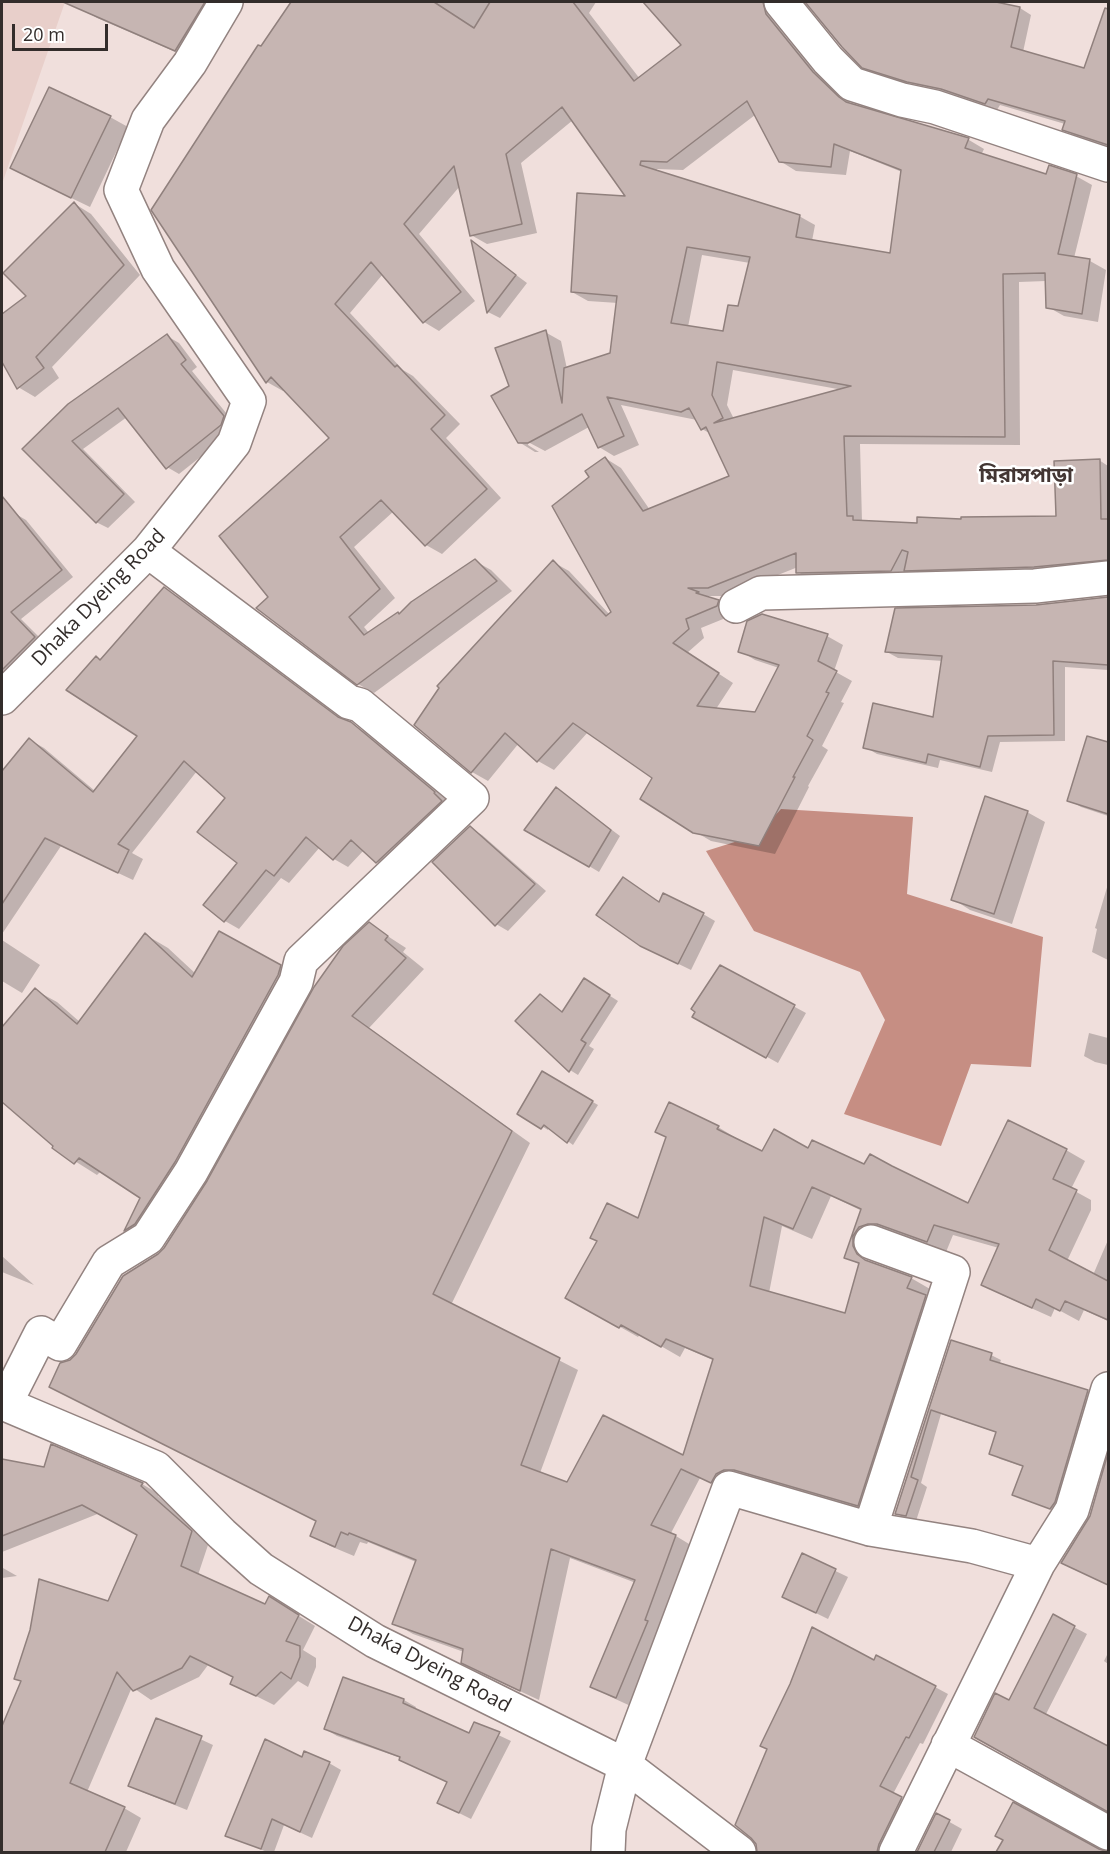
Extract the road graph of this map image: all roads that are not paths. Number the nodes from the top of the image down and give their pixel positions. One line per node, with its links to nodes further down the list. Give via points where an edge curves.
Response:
1 (226, 2): 4 (street, Dhaka Dyeing Road, via 190,63 148,120 122,190 158,269 249,401 234,443)
2 (781, 2): 3 (street, via 852,84)
3 (1108, 165)
4 (148, 552): 7 (street, Dhaka Dyeing Road); 10 (street, via 349,702 360,705 472,798 301,961 296,981 197,1162 148,1238 109,1262 60,1344 41,1333)
5 (1108, 578): 6 (street, via 1035,586 761,593)
6 (736, 606)
7 (2, 698)
8 (871, 1242): 11 (street, via 953,1272)
9 (1108, 1389): 12 (street, via 1072,1510)
10 (3, 1402): 14 (street, Dhaka Dyeing Road, via 156,1468 261,1569 375,1641)
11 (870, 1529): 12 (street, via 972,1546); 14 (street, via 729,1488)
12 (1038, 1564): 13 (street)
13 (948, 1745): 15 (street); 18 (street)
14 (626, 1765): 16 (street, via 609,1829); 17 (street, Dhaka Dyeing Road)
15 (1108, 1833)
16 (608, 1852)
17 (739, 1852)
18 (896, 1852)

